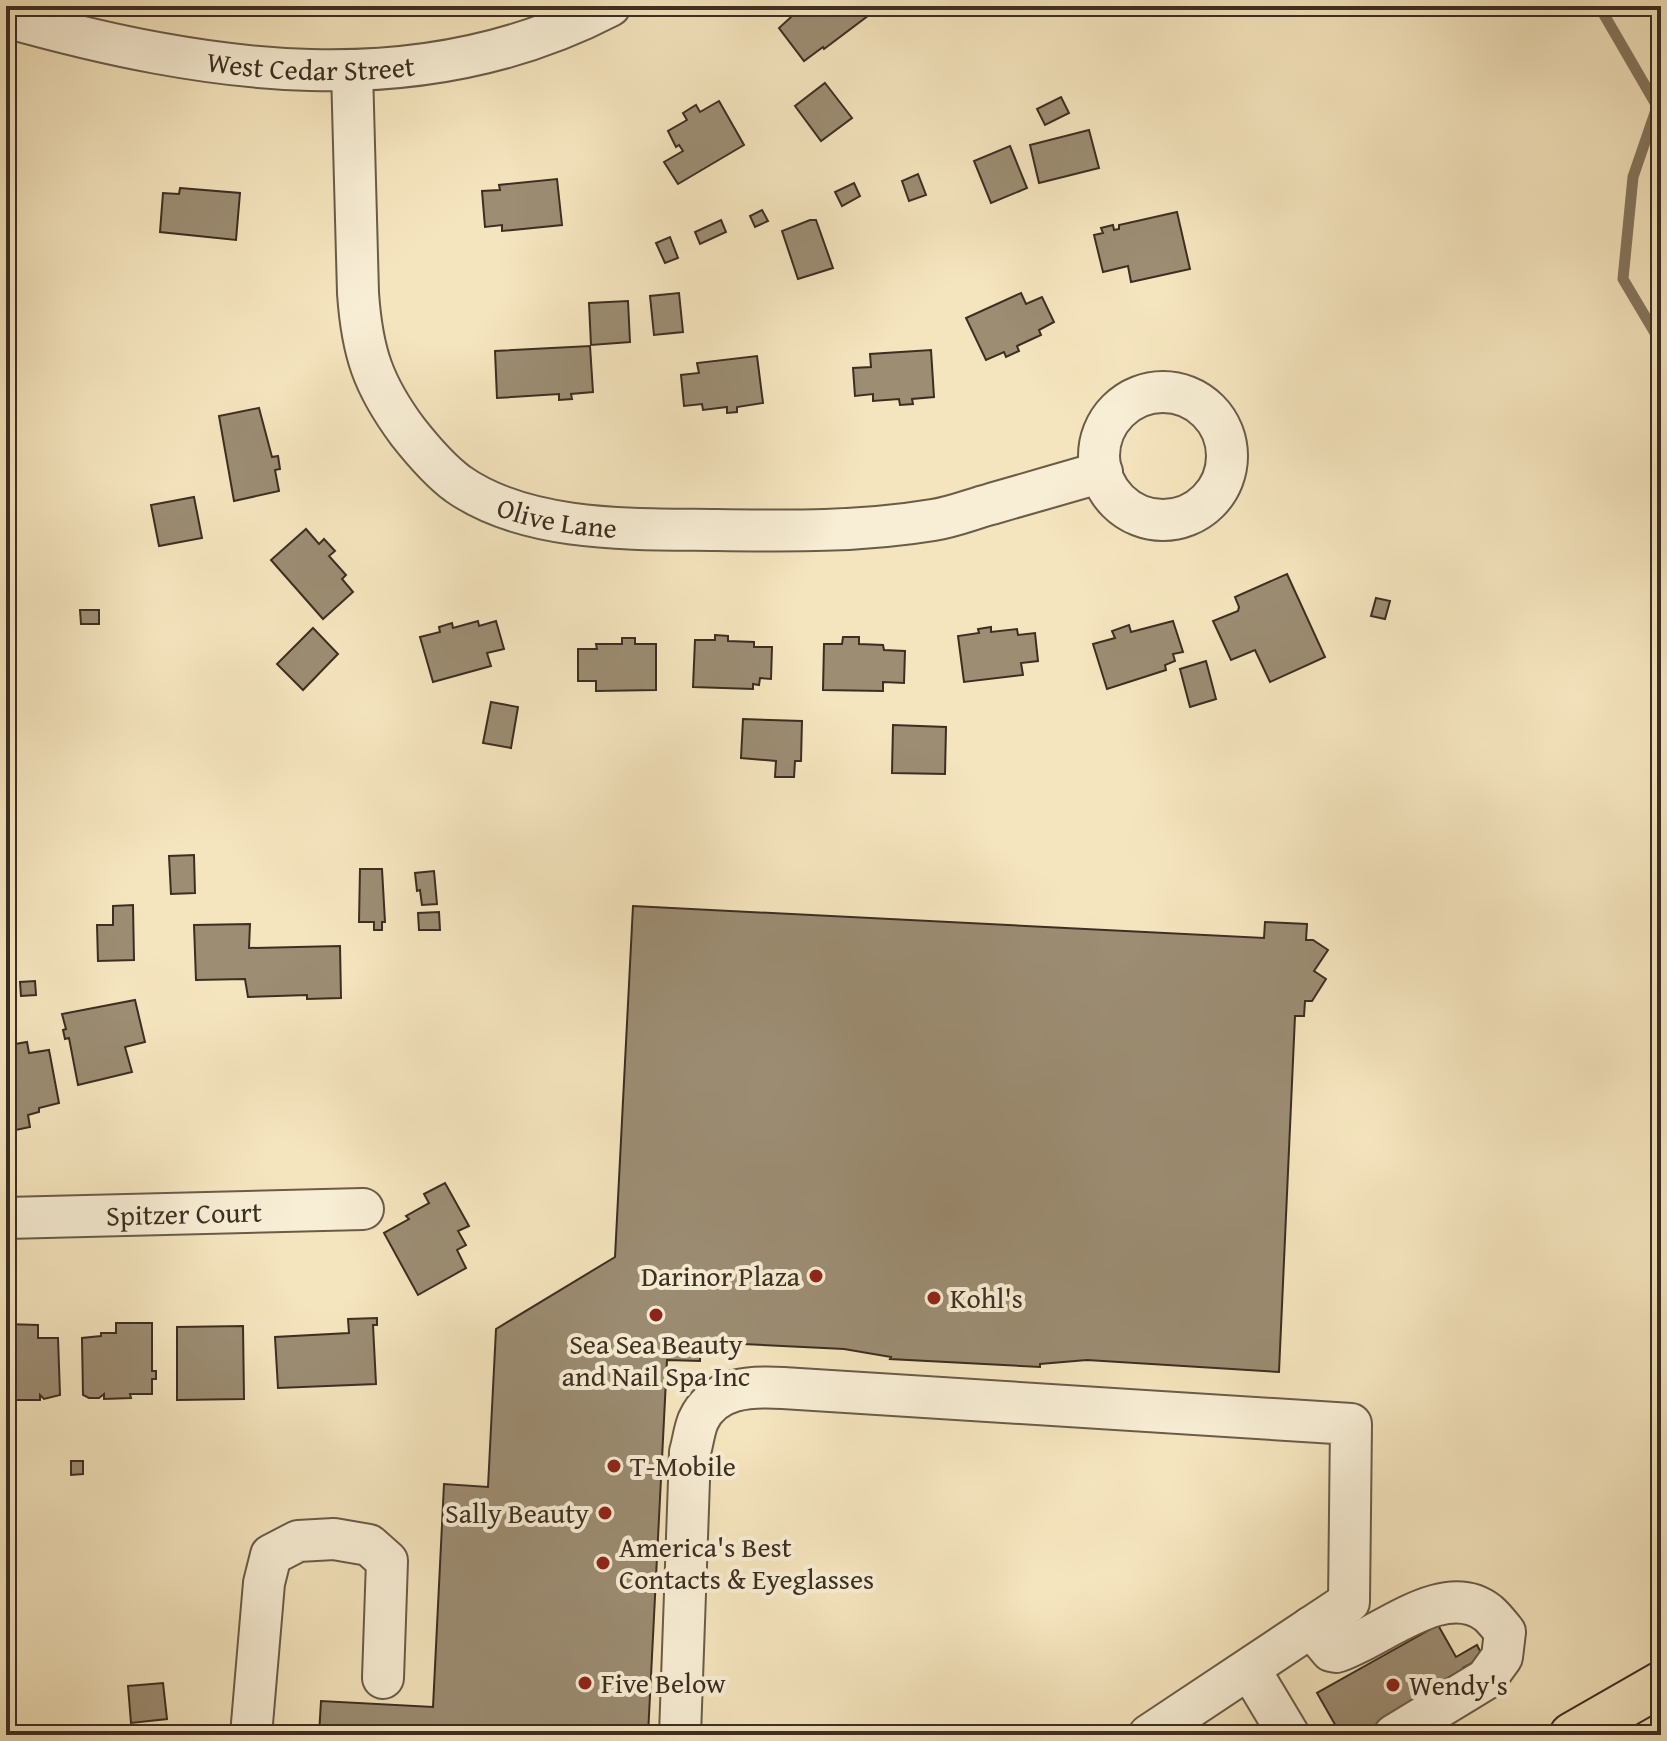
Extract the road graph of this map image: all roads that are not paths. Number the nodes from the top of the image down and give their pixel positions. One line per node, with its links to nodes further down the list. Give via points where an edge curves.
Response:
1 (610, 6): 3 (street, West Cedar Street, via 536,39 487,52)
2 (14, 14): 3 (street, West Cedar Street, via 93,40 186,59 300,72)
3 (352, 70): 4 (street, Olive Lane, via 358,293 368,361 379,391 426,455 458,484 488,501 583,525 823,531 936,519)
4 (1102, 472)
5 (363, 1209): 6 (street, Spitzer Court)
6 (6, 1218)
7 (1311, 1627): 8 (street); 12 (street, via 1349,1602 1351,1424 738,1388 715,1400 699,1419 690,1452); 15 (street, via 1336,1652 1442,1603 1471,1604 1505,1632 1502,1657 1486,1679)
8 (1250, 1670): 13 (street); 14 (street)
9 (383, 1678): 11 (street, via 387,1561 369,1545 334,1539 298,1541 271,1555 264,1583)
10 (1661, 1684): 16 (main road)
11 (251, 1735)
12 (680, 1735)
13 (1149, 1735)
14 (1289, 1735)
15 (1394, 1735)
16 (1572, 1735)

